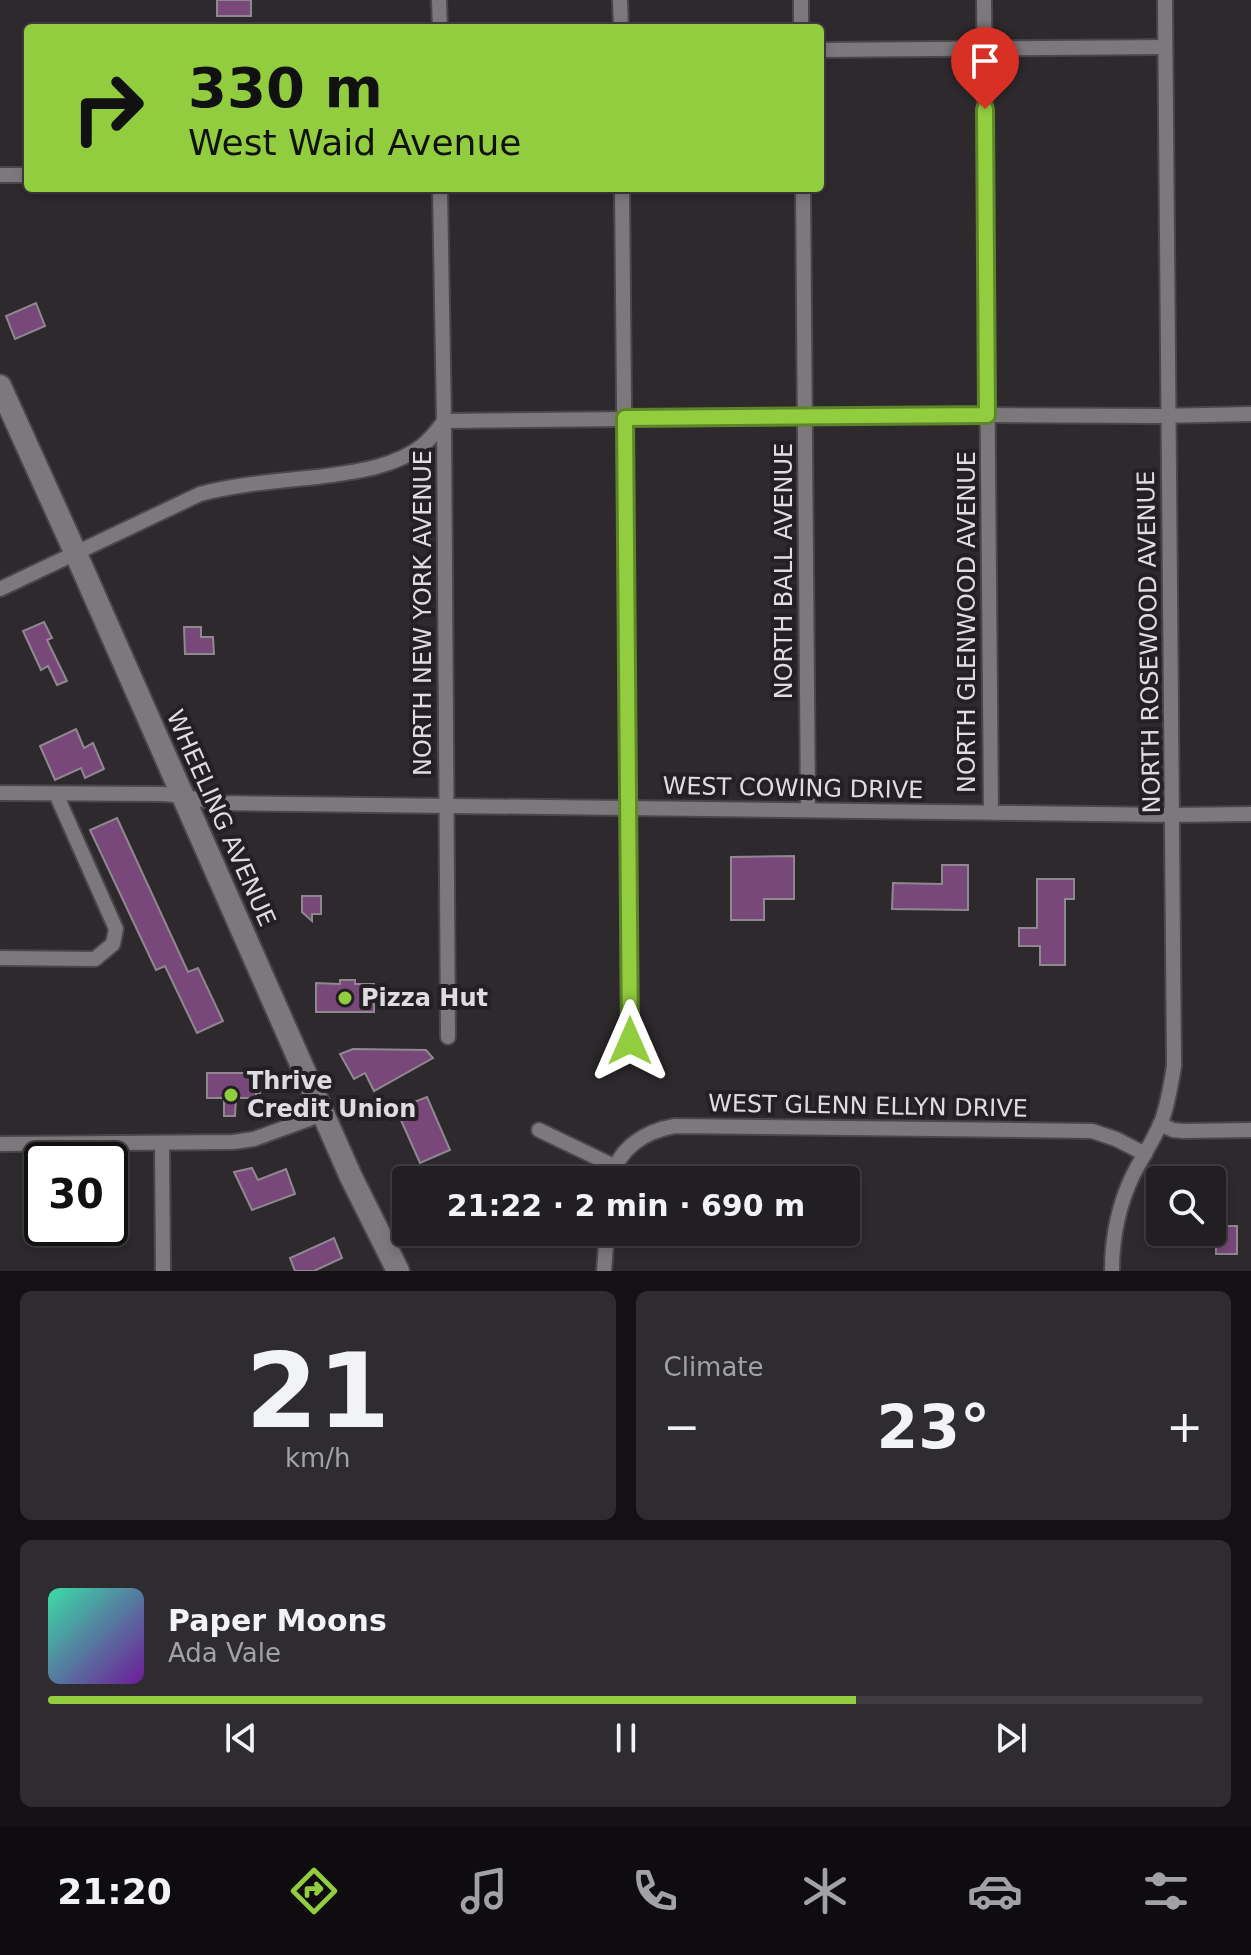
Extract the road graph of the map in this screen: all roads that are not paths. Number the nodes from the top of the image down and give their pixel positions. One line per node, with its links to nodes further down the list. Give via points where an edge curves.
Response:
1 (439, 0): 6 (street)
2 (620, 0): 7 (street)
3 (801, 0): 8 (street)
4 (984, 0): 10 (street, NORTH GLENWOOD AVENUE)
5 (1165, 0): 9 (street, NORTH ROSEWOOD AVENUE)
6 (440, 24)
7 (621, 24)
8 (801, 24)
9 (1165, 47): 10 (street); 20 (street, NORTH ROSEWOOD AVENUE)
10 (984, 48): 11 (street); 19 (street, NORTH GLENWOOD AVENUE)
11 (824, 50)
12 (0, 175): 13 (street)
13 (24, 175)
14 (440, 192): 23 (street, NORTH NEW YORK AVENUE)
15 (622, 192): 21 (street)
16 (803, 192): 22 (street, NORTH BALL AVENUE)
17 (0, 386): 24 (main road, WHEELING AVENUE)
18 (1251, 414): 20 (street)
19 (987, 415): 20 (street); 22 (street); 32 (street, NORTH GLENWOOD AVENUE)
20 (1168, 415): 34 (street, NORTH ROSEWOOD AVENUE)
21 (625, 418): 22 (street); 23 (street); 30 (street)
22 (806, 418): 31 (street, NORTH BALL AVENUE)
23 (444, 421): 24 (street, via 423,445 398,460 200,494); 29 (street, NORTH NEW YORK AVENUE)
24 (76, 554): 25 (street); 28 (main road, WHEELING AVENUE)
25 (0, 589)
26 (0, 793): 27 (street, WEST COWING DRIVE)
27 (56, 794): 28 (street, WEST COWING DRIVE); 35 (street, via 116,929 113,944 95,959)
28 (183, 796): 29 (street, WEST COWING DRIVE, via 221,803); 38 (main road, WHEELING AVENUE)
29 (446, 806): 30 (street, WEST COWING DRIVE); 36 (street, NORTH NEW YORK AVENUE)
30 (629, 808): 31 (street, WEST COWING DRIVE); 37 (street)
31 (808, 810): 32 (street, WEST COWING DRIVE)
32 (991, 812): 34 (street, WEST COWING DRIVE)
33 (1251, 814): 34 (street, WEST COWING DRIVE)
34 (1172, 815): 39 (street, NORTH ROSEWOOD AVENUE, via 1174,1066)
35 (0, 958)
36 (448, 1037)
37 (630, 1041)
38 (323, 1114): 43 (street, via 254,1139); 49 (main road, WHEELING AVENUE)
39 (1160, 1124): 41 (street, via 1183,1131); 44 (street, NORTH ROSEWOOD AVENUE)
40 (539, 1130): 45 (street)
41 (1251, 1130)
42 (0, 1144): 43 (street)
43 (162, 1144): 48 (street)
44 (1145, 1154): 46 (street, WEST GLENN ELLYN DRIVE, via 1092,1131 688,1125 645,1135); 51 (street, NORTH ROSEWOOD AVENUE, via 1122,1203)
45 (601, 1166)
46 (618, 1166)
47 (606, 1246): 50 (street)
48 (163, 1271)
49 (398, 1271)
50 (604, 1271)
51 (1112, 1271)

